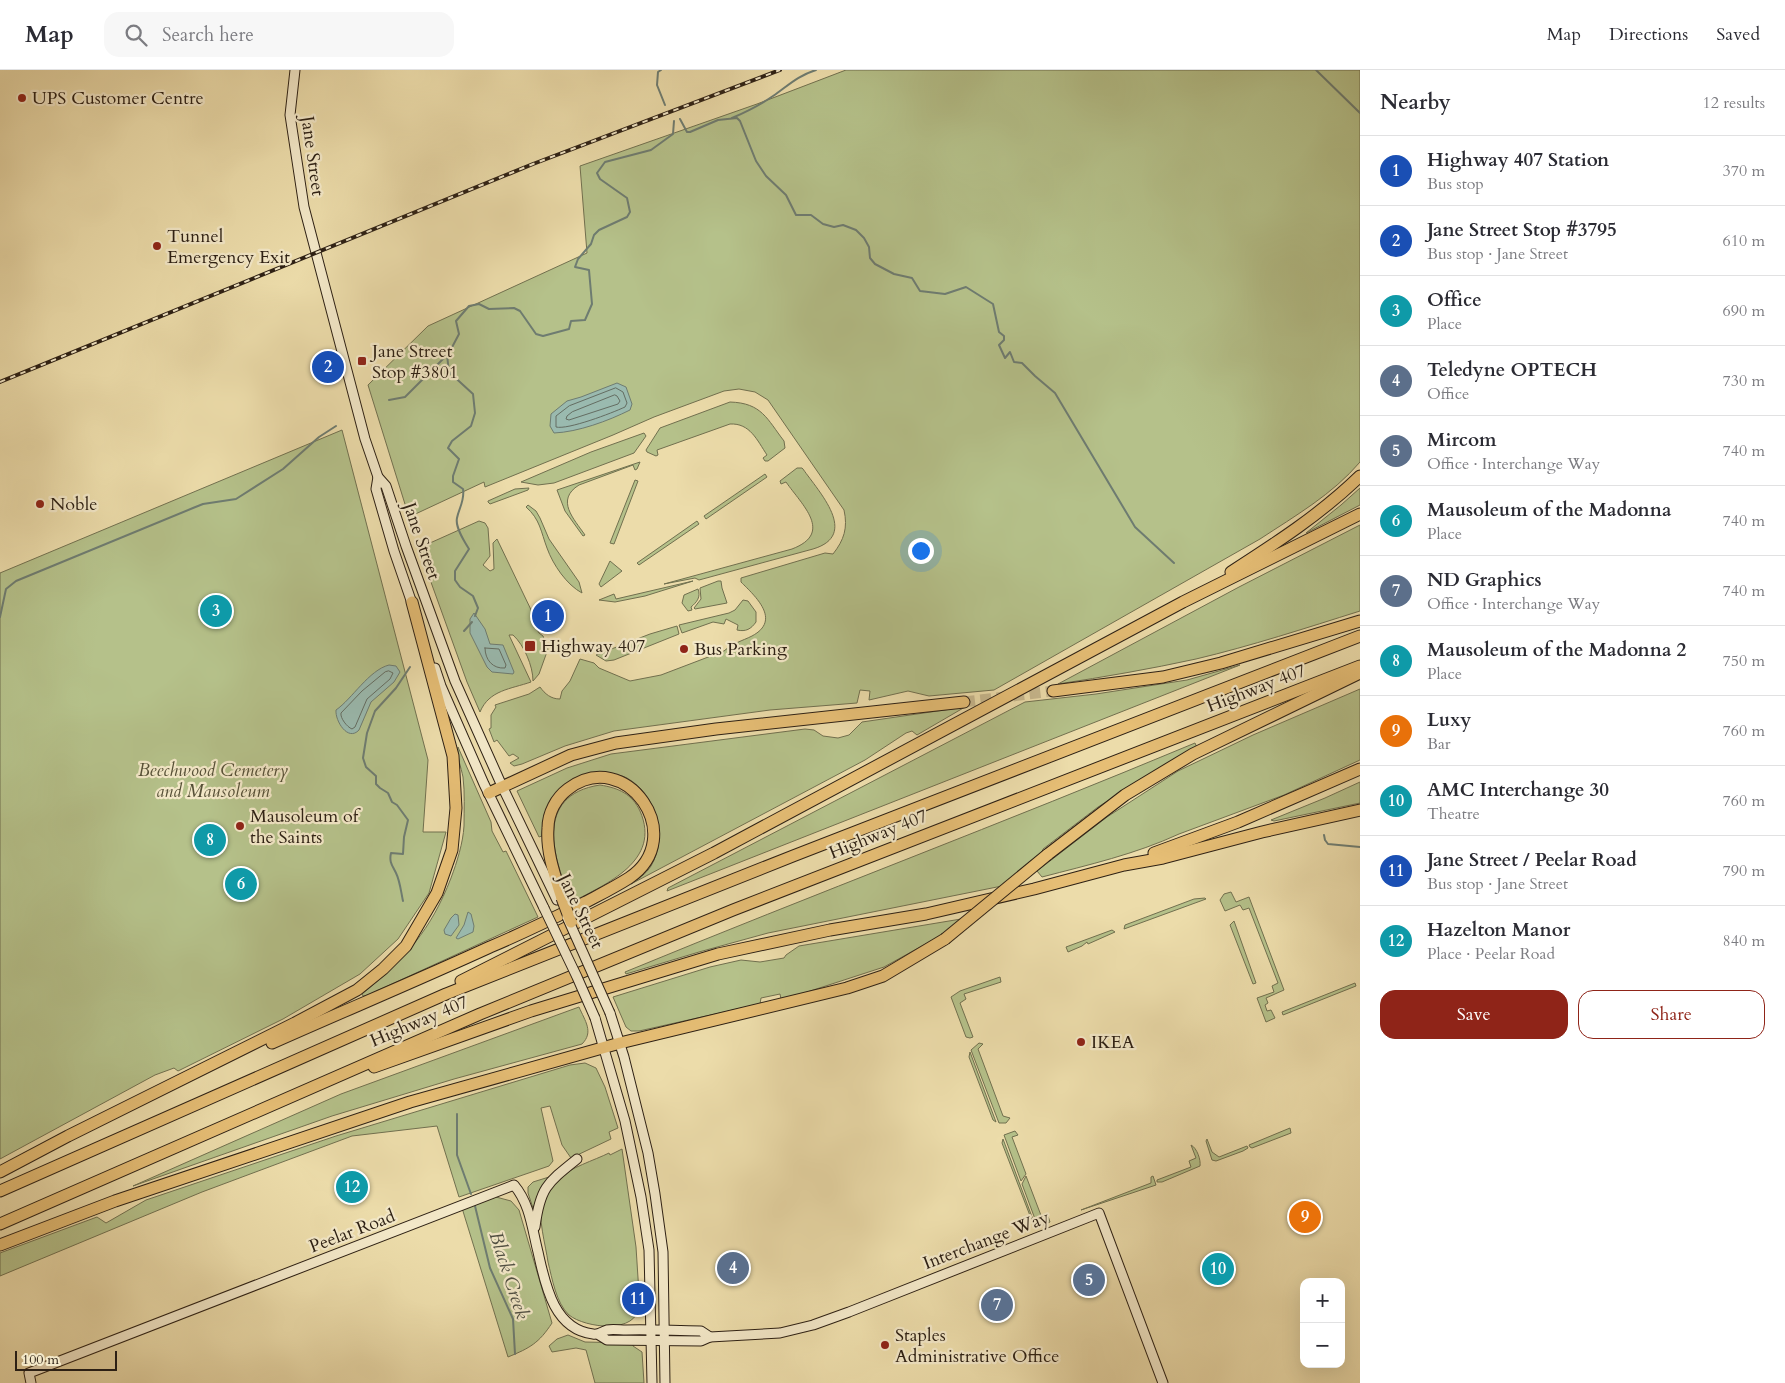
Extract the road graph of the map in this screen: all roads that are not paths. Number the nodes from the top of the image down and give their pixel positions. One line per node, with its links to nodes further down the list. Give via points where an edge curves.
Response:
1 (295, 70): 3 (main road, Jane Street, via 290,114 305,213 347,375)
2 (1360, 476): 6 (highway, via 1292,533)
3 (378, 477): 5 (main road, Jane Street, via 376,489); 14 (main road, Jane Street, via 386,486 455,681)
4 (1360, 514): 6 (highway)
5 (412, 602): 15 (main road, Jane Street, via 441,686); 23 (highway, via 453,756 456,779 452,850 438,893 406,946 357,990)
6 (1183, 602): 20 (highway, via 714,853)
7 (1360, 621): 11 (highway, via 1163,677)
8 (1360, 636): 20 (highway, Highway 407, via 793,856)
9 (1360, 666): 24 (highway, Highway 407, via 733,910)
10 (1360, 673): 21 (highway, bridge, via 1193,754 1125,795 945,939 883,976 847,988)
11 (1053, 691)
12 (964, 702): 14 (highway, via 616,743 571,755)
13 (1360, 769): 17 (highway, via 1238,822)
14 (502, 786): 15 (highway); 18 (main road, Jane Street)
15 (489, 793): 22 (main road, Jane Street, bridge, via 577,977)
16 (1360, 810): 17 (highway)
17 (1124, 865): 24 (highway, via 1034,890 926,914 718,954 531,1011)
18 (560, 899): 19 (highway, bridge); 23 (highway, via 548,846 552,808 566,791 586,780 605,778 626,784 638,794 651,814 653,842 642,867 613,889 501,943)
19 (571, 922): 21 (main road, Jane Street, bridge)
20 (396, 1015): 27 (highway, Highway 407)
21 (620, 1043): 22 (highway); 32 (main road, Jane Street, via 648,1153 663,1252)
22 (604, 1047): 30 (highway, via 329,1128 115,1201); 31 (main road, Jane Street, via 625,1121 641,1197 649,1250)
23 (176, 1084): 26 (highway)
24 (279, 1101): 28 (highway, Highway 407)
25 (577, 1160): 29 (main road, via 552,1179 544,1190)
26 (0, 1172)
27 (0, 1191)
28 (0, 1224)
29 (534, 1230): 33 (main road, Peelar Road, via 543,1273 556,1309 576,1329); 37 (main road, Peelar Road, via 514,1185 29,1373)
30 (0, 1245)
31 (650, 1330): 32 (main road, Peelar Road); 33 (main road, Peelar Road, via 607,1330); 35 (main road, Jane Street)
32 (664, 1331): 34 (main road, Interchange Way, via 702,1331); 36 (main road, Jane Street)
33 (599, 1335): 35 (main road, Peelar Road, via 607,1340)
34 (710, 1337): 36 (main road, Interchange Way, via 701,1341); 40 (main road, Interchange Way, via 780,1334 813,1325 1099,1213)
35 (650, 1340): 36 (main road, Interchange Way); 38 (main road, Jane Street)
36 (665, 1341): 39 (main road, Jane Street)
37 (31, 1383)
38 (652, 1383)
39 (665, 1383)
40 (1163, 1383)

